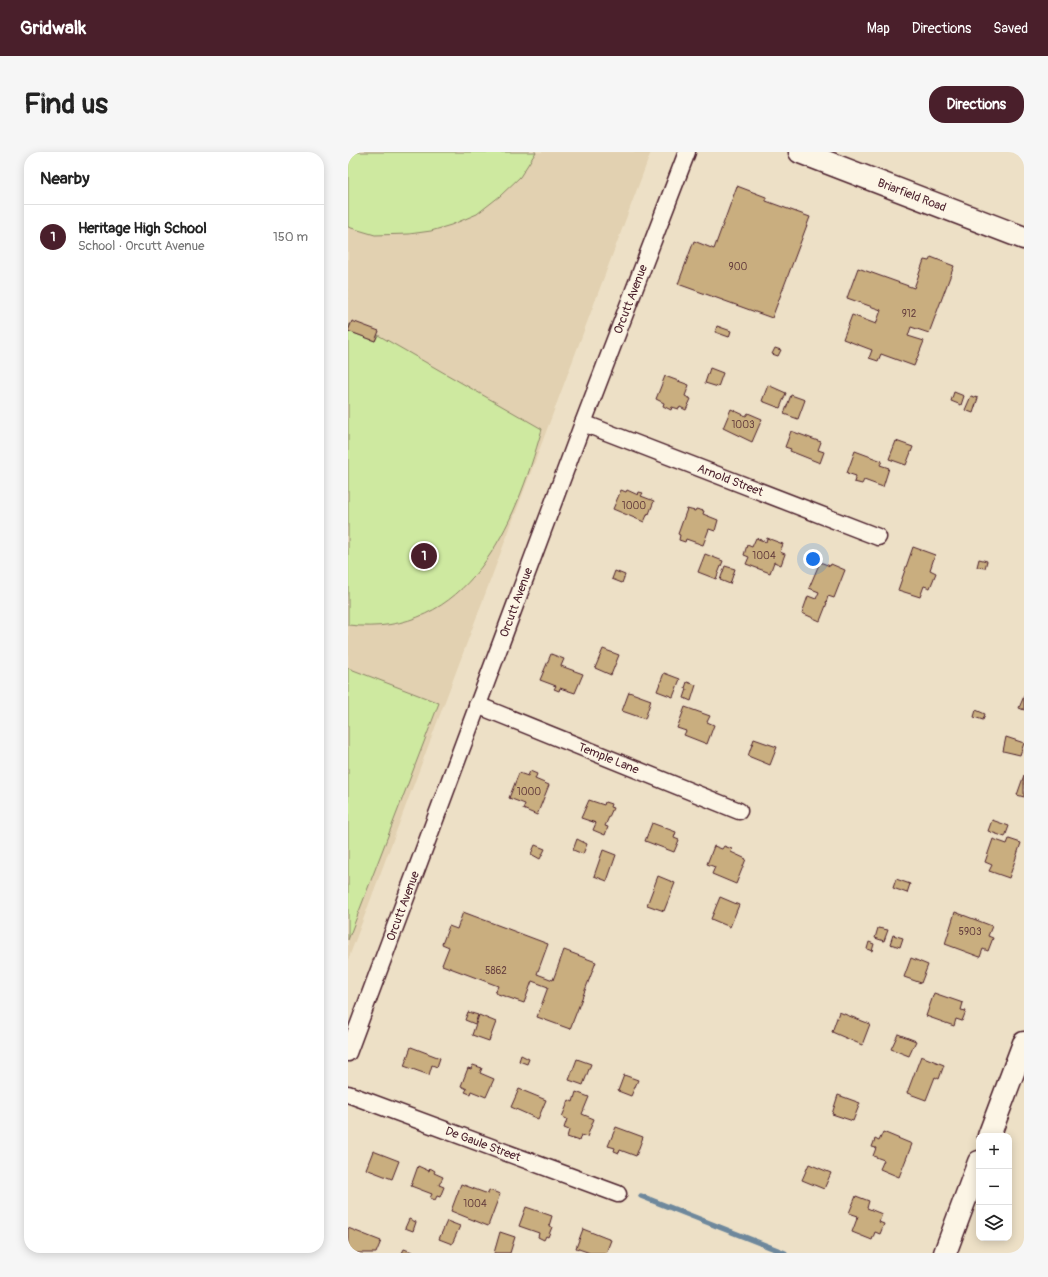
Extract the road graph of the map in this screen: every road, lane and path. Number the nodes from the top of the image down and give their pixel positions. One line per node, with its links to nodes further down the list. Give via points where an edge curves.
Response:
1 (687, 152): 4 (street, Orcutt Avenue)
2 (800, 152): 3 (main road, Briarfield Road)
3 (1024, 238)
4 (583, 423): 5 (street, Arnold Street); 6 (street, Orcutt Avenue)
5 (878, 537)
6 (477, 705): 7 (street, Temple Lane); 9 (street, Orcutt Avenue)
7 (739, 811)
8 (1024, 1043): 11 (main road)
9 (348, 1053)
10 (348, 1094): 13 (street, De Gaule Street)
11 (990, 1133)
12 (976, 1169): 14 (main road)
13 (618, 1194)
14 (945, 1253)

